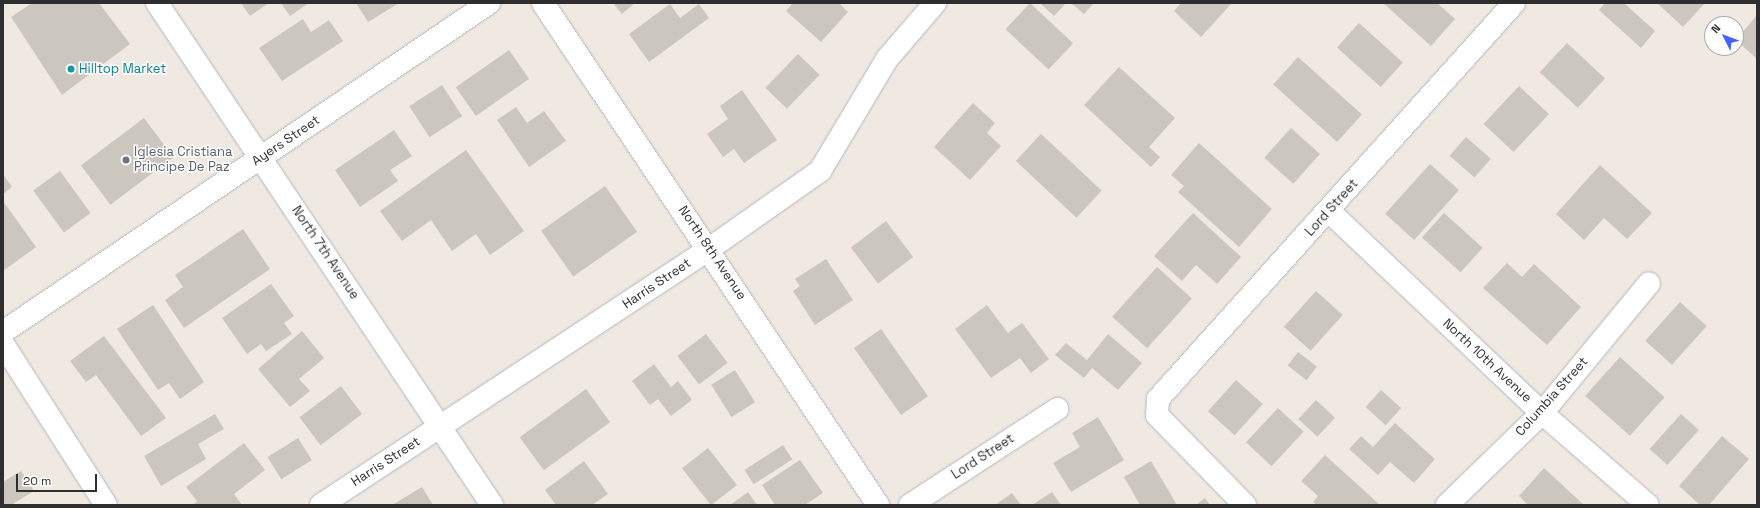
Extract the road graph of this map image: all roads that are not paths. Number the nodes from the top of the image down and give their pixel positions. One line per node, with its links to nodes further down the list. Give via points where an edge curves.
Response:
1 (157, 3): 6 (street, North 7th Avenue)
2 (489, 3): 6 (street, Ayers Street)
3 (543, 3): 8 (street, North 8th Avenue)
4 (935, 3): 8 (street, Harris Street, via 887,59 820,171)
5 (1514, 3): 7 (street, Lord Street)
6 (262, 158): 10 (street, Ayers Street); 14 (street, North 7th Avenue)
7 (1330, 212): 13 (street, North 10th Avenue); 20 (street, Lord Street, via 1158,399 1157,416)
8 (709, 249): 14 (street, Harris Street); 18 (street, North 8th Avenue)
9 (1649, 283): 13 (street, Columbia Street)
10 (3, 332)
11 (3, 344): 15 (street)
12 (1056, 409): 19 (street, Lord Street)
13 (1542, 413): 21 (street, Columbia Street); 22 (street, North 10th Avenue)
14 (441, 426): 16 (street, Harris Street); 17 (street, North 7th Avenue)
15 (106, 505)
16 (321, 505)
17 (492, 505)
18 (878, 505)
19 (910, 505)
20 (1245, 505)
21 (1447, 505)
22 (1648, 505)

